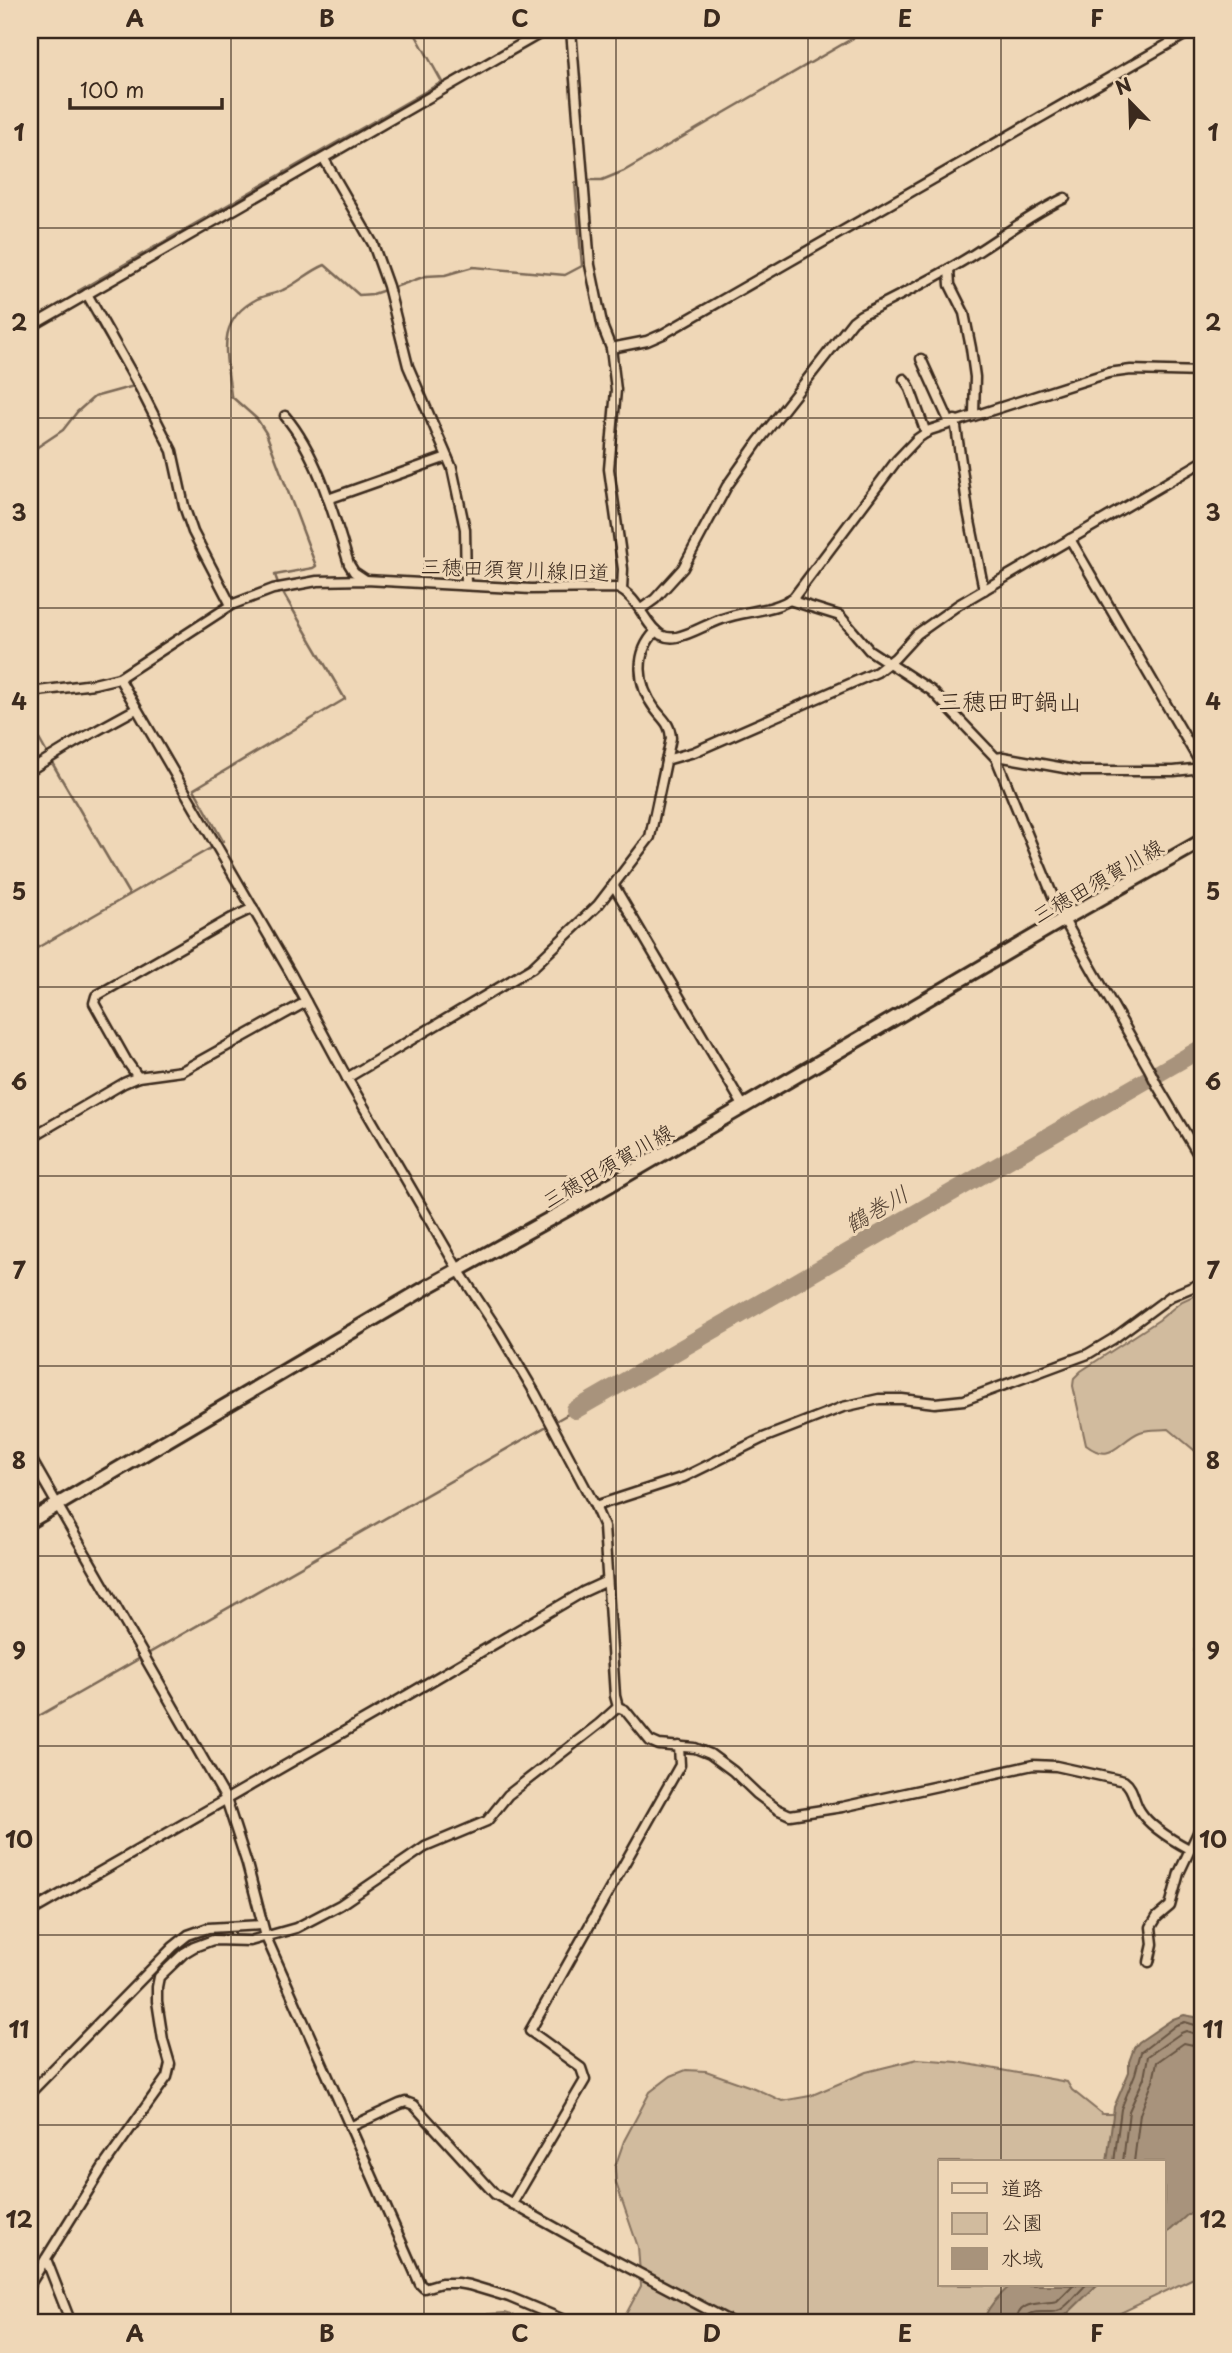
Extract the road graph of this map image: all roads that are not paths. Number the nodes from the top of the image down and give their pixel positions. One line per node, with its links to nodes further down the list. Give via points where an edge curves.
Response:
1 (546, 30): 4 (street)
2 (571, 30): 9 (street, via 592,281)
3 (1193, 30): 9 (street, via 663,334)
4 (324, 159): 7 (street); 17 (street, via 373,244 408,366)
5 (1065, 198): 6 (street, via 1013,226)
6 (949, 270): 13 (street, via 971,348); 27 (street, via 853,321 727,486 683,568)
7 (87, 294): 8 (street); 26 (street, via 172,451 193,532)
8 (30, 327)
9 (611, 348): 23 (street, via 616,390 609,469)
10 (921, 359): 15 (street)
11 (1202, 372): 13 (street, via 1108,373)
12 (904, 379): 16 (street)
13 (974, 414): 15 (street)
14 (285, 416): 19 (street, via 296,429)
15 (953, 422): 16 (street); 24 (street)
16 (926, 433): 25 (street, via 902,454)
17 (447, 457): 19 (street); 22 (street, via 465,529)
18 (1202, 462): 20 (street)
19 (328, 499): 21 (street, via 349,564)
20 (1070, 539): 24 (street); 35 (street)
21 (366, 580): 22 (street, 三穂田須賀川線旧道); 26 (street, 三穂田須賀川線旧道, via 317,581 273,589)
22 (466, 585): 23 (street, 三穂田須賀川線旧道)
23 (622, 590): 27 (street, 三穂田須賀川線旧道)
24 (984, 590): 29 (street, via 917,634)
25 (789, 600): 28 (street, via 676,637); 29 (street, via 836,613 869,650)
26 (231, 606): 30 (street, 三穂田須賀川線旧道)
27 (641, 609): 28 (street, 三穂田須賀川線旧道)
28 (656, 631): 34 (street, via 642,653 640,673 650,701 670,729)
29 (889, 662): 33 (street, via 932,691); 34 (street, via 877,672 768,720)
30 (119, 677): 31 (street, 三穂田須賀川線旧道); 32 (street)
31 (30, 692)
32 (136, 709): 36 (street); 39 (street)
33 (996, 758): 35 (street, via 1081,771); 40 (street)
34 (666, 760): 38 (street, via 650,837)
35 (1202, 767)
36 (30, 770)
37 (1202, 841): 40 (main road, 三穂田須賀川線)
38 (614, 886): 43 (street, via 532,968); 44 (street)
39 (253, 908): 41 (street); 42 (street, via 96,996 94,1003)
40 (1064, 919): 44 (main road, 三穂田須賀川線); 46 (street)
41 (306, 1002): 42 (street, via 182,1071); 43 (street)
42 (138, 1077): 45 (street)
43 (347, 1078): 47 (street)
44 (744, 1107): 47 (main road, 三穂田須賀川線)
45 (30, 1138)
46 (1202, 1161)
47 (459, 1271): 50 (main road, 三穂田須賀川線); 51 (street, via 535,1393)
48 (1202, 1283): 51 (street, via 1171,1296 1088,1354 964,1401 879,1399 844,1407 763,1438 684,1477)
49 (30, 1457): 50 (street)
50 (57, 1505): 52 (main road, 三穂田須賀川線); 58 (street)
51 (595, 1506): 53 (street, via 604,1527)
52 (30, 1521)
53 (607, 1581): 56 (street); 58 (street)
54 (1202, 1646): 55 (street)
55 (1202, 1657)
56 (618, 1707): 57 (street, via 648,1740); 63 (street, via 508,1795 487,1821 425,1847 296,1928)
57 (679, 1746): 60 (street, via 717,1758 757,1794 790,1815 1033,1765 1056,1766 1124,1781 1151,1823); 67 (street, via 680,1765 530,2031 582,2068 585,2080)
58 (226, 1799): 61 (street); 62 (street)
59 (1202, 1824): 60 (street)
60 (1189, 1849): 64 (street, via 1170,1906 1151,1927)
61 (30, 1912)
62 (262, 1924): 63 (street); 65 (street, via 200,1929 182,1938)
63 (265, 1937): 66 (street); 68 (street, via 203,1942 159,1978 157,2001 170,2064 167,2077)
64 (1149, 1962)
65 (30, 2092)
66 (350, 2127): 67 (street, via 409,2102 490,2189); 71 (street, via 421,2286 469,2285)
67 (512, 2204): 72 (street)
68 (46, 2259): 69 (street); 70 (street)
69 (30, 2284)
70 (71, 2323)
71 (572, 2323)
72 (733, 2323)

